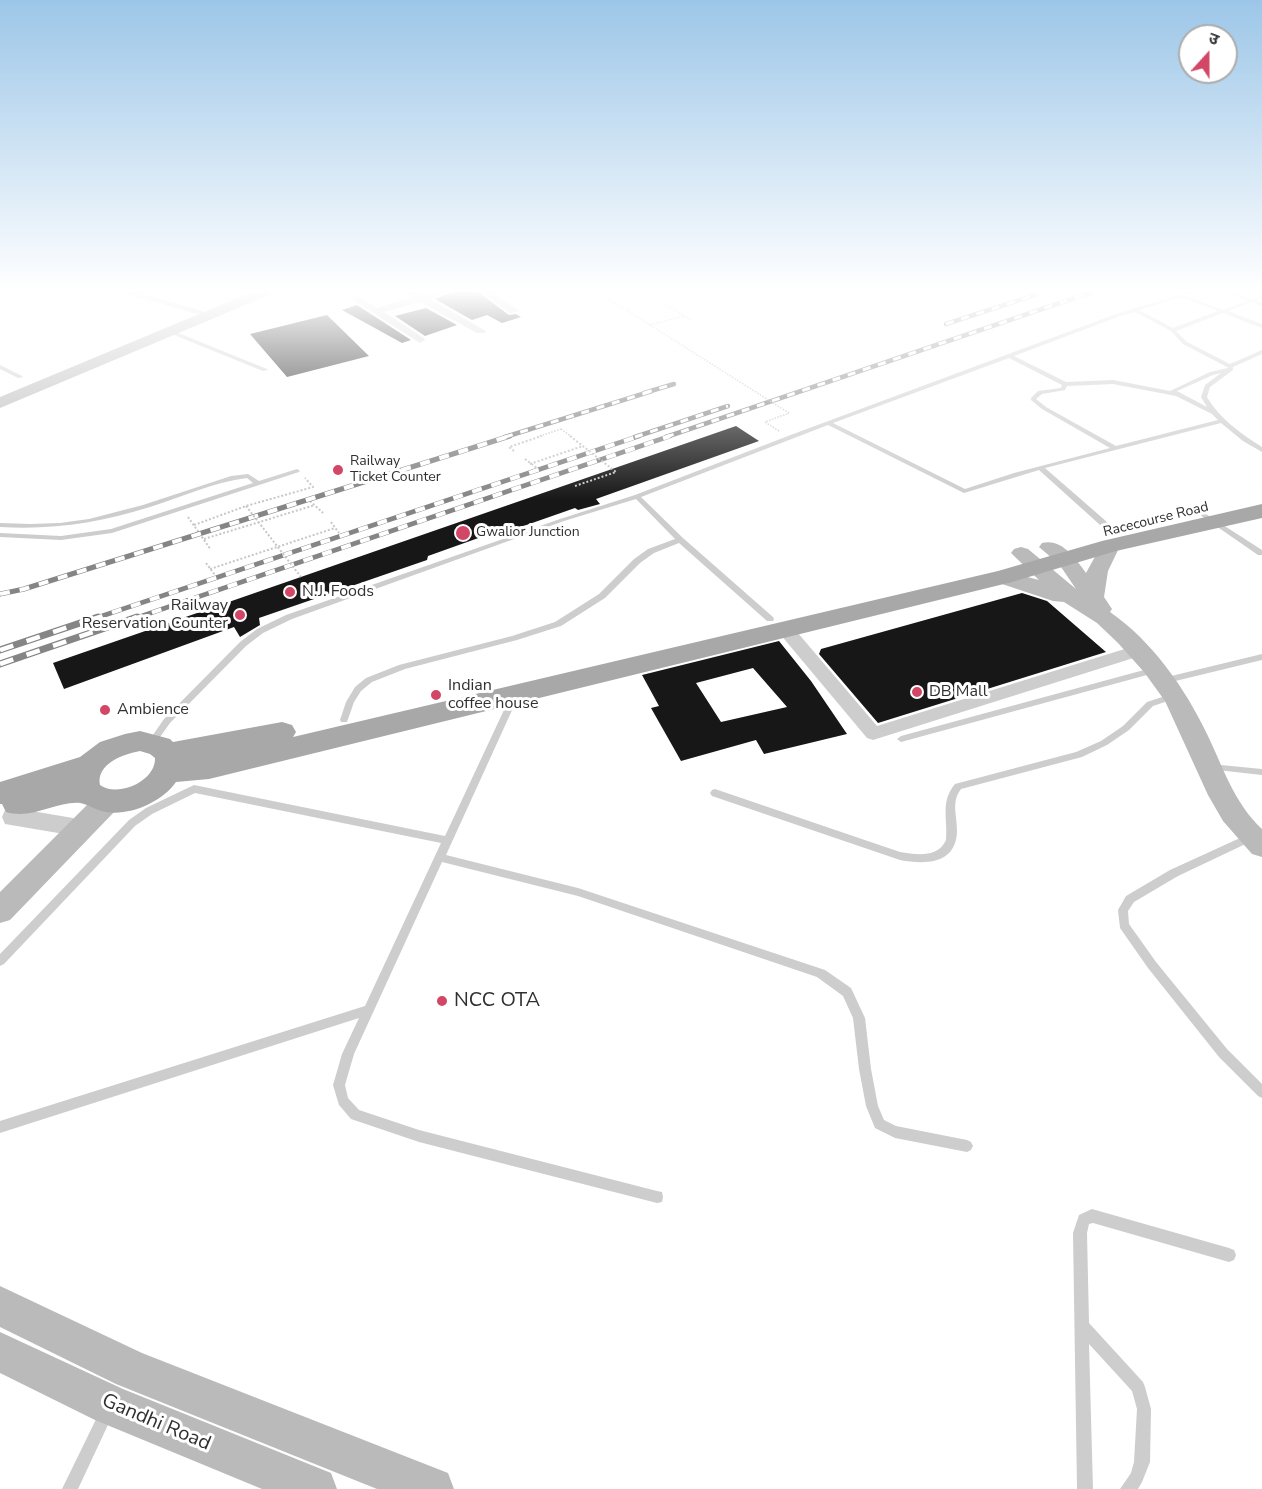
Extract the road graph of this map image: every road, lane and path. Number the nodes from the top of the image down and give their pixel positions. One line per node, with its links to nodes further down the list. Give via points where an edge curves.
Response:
1 (100, 361): 14 (main road)
2 (244, 361): 10 (lane)
3 (708, 361): 18 (path, bridge, via 789,413 765,422)
4 (995, 361): 17 (lane)
5 (1021, 361): 12 (lane)
6 (1216, 361): 9 (lane)
7 (1244, 361): 9 (lane)
8 (0, 367): 11 (lane)
9 (1229, 369): 13 (lane, via 1173,389); 15 (lane, via 1204,390)
10 (265, 370)
11 (20, 377)
12 (1065, 384): 13 (lane, via 1113,382); 20 (lane, via 1063,389 1040,392 1033,399)
13 (1176, 394): 15 (lane)
14 (0, 403)
15 (1212, 412): 16 (lane)
16 (1223, 422): 20 (lane); 21 (lane)
17 (828, 423): 18 (lane); 26 (lane, via 964,490)
18 (789, 437): 31 (lane)
19 (583, 446): 22 (path, bridge, via 561,429 509,447); 24 (path); 29 (path, bridge, via 616,472)
20 (1116, 449): 26 (lane)
21 (1262, 450)
22 (514, 452)
23 (525, 459): 24 (path)
24 (530, 464): 25 (path)
25 (537, 468)
26 (1042, 469): 47 (lane)
27 (297, 471): 28 (lane); 34 (path, via 313,487)
28 (259, 484): 35 (lane); 42 (lane, via 249,476 231,478 79,524 42,528)
29 (575, 486)
30 (1262, 494): 36 (main road, Racecourse Road)
31 (637, 496): 49 (lane); 67 (lane, via 356,592 260,631 167,721)
32 (310, 501): 33 (path)
33 (315, 505): 38 (path); 39 (path)
34 (246, 506): 39 (path, bridge); 43 (path)
35 (183, 509): 43 (path); 46 (lane, via 83,536)
36 (1196, 509): 41 (lane); 47 (main road, Racecourse Road)
37 (1262, 511): 41 (main road, Racecourse Road)
38 (322, 513)
39 (258, 521): 48 (path); 50 (path, bridge)
40 (331, 522): 44 (path)
41 (1216, 523): 47 (main road, Racecourse Road); 52 (lane)
42 (0, 525)
43 (194, 525): 48 (path)
44 (335, 528): 45 (path); 50 (path)
45 (339, 533)
46 (0, 535)
47 (1111, 538): 53 (main road, Racecourse Road); 59 (main road)
48 (204, 539): 51 (path)
49 (680, 540): 60 (lane); 65 (lane, via 651,551 602,596 558,624 402,667 369,680 358,689)
50 (278, 547): 55 (path); 57 (path, bridge)
51 (211, 550)
52 (1261, 553)
53 (1043, 557): 58 (main road); 59 (main road); 59 (main road); 60 (main road)
54 (206, 563): 55 (path)
55 (210, 569): 56 (path)
56 (215, 575)
57 (301, 577)
58 (1004, 577): 59 (main road); 60 (main road)
59 (1087, 600): 61 (main road)
60 (778, 625): 61 (street, via 873,734); 64 (main road); 65 (main road)
61 (1137, 651): 63 (main road)
62 (1262, 657): 63 (lane)
63 (1164, 682): 66 (lane); 68 (main road, via 1191,726); 71 (lane, via 1150,704 1104,743 1079,755 958,786 950,795 948,807 953,831 949,847 938,857 921,861 900,856)
64 (515, 695): 67 (main road, via 209,768); 74 (lane)
65 (344, 720): 67 (main road)
66 (900, 739)
67 (163, 756): 70 (main road, via 161,782 136,798); 70 (main road, via 140,741 112,748)
68 (1207, 766): 69 (lane); 75 (main road, via 1235,820)
69 (1262, 772)
70 (93, 789): 72 (main road); 72 (main road); 73 (main road); 78 (main road)
71 (715, 793)
72 (4, 810): 73 (street)
73 (64, 825): 77 (main road)
74 (447, 840): 76 (lane); 79 (lane, via 194,789 132,823)
75 (1256, 841): 81 (lane, via 1174,873 1130,899 1123,910 1124,925 1152,964 1223,1053)
76 (439, 857): 80 (lane); 83 (lane, via 578,892 821,973 847,992 859,1018 865,1069 879,1124 895,1132)
77 (0, 888)
78 (0, 911)
79 (0, 961)
80 (368, 1010): 82 (lane); 84 (lane, via 339,1085 343,1101 355,1115 419,1136)
81 (1262, 1092)
82 (0, 1127)
83 (967, 1146)
84 (657, 1197)
85 (1229, 1255): 87 (lane, via 1092,1215 1084,1220 1080,1233)
86 (0, 1306): 92 (main road, via 130,1369)
87 (1084, 1328): 93 (lane); 94 (lane, via 1138,1387 1144,1409 1142,1462)
88 (0, 1352): 89 (main road, Gandhi Road)
89 (110, 1405): 90 (lane); 91 (main road, Gandhi Road)
90 (70, 1489)
91 (315, 1489)
92 (432, 1489)
93 (1085, 1489)
94 (1128, 1489)

